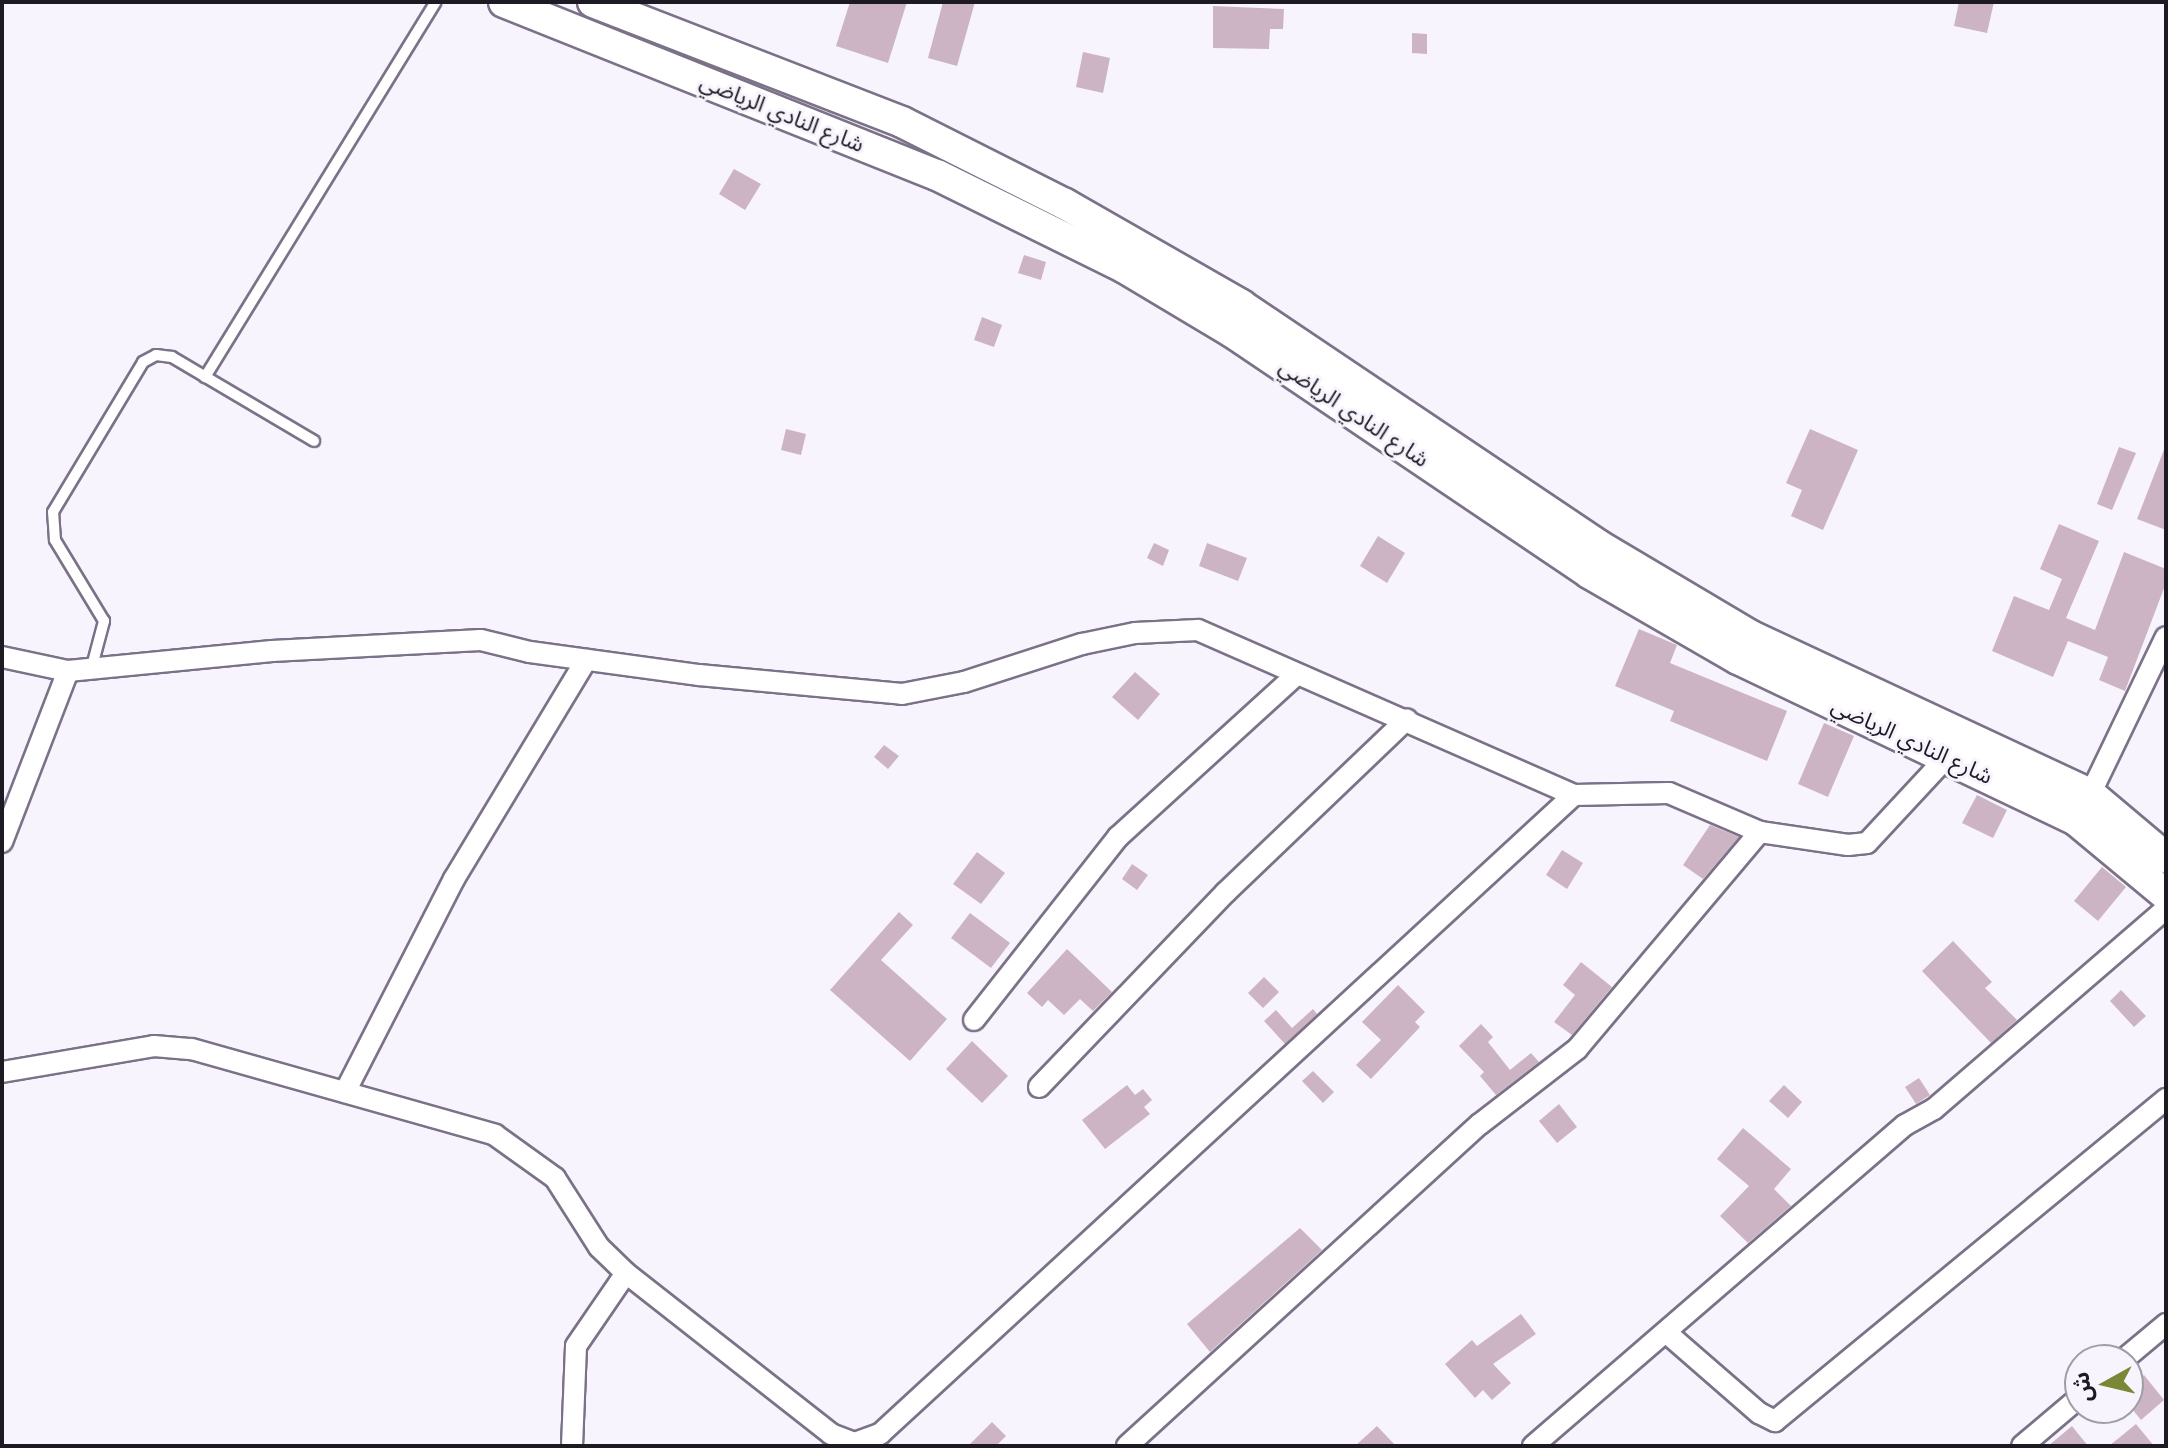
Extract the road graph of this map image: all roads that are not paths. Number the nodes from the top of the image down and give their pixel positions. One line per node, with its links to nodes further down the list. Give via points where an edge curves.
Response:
1 (436, 2): 6 (lane)
2 (504, 2): 5 (main road, شارع النادي الرياضي)
3 (593, 2): 4 (main road, شارع النادي الرياضي)
4 (732, 56): 5 (main road); 8 (main road, شارع النادي الرياضي, via 902,122 1079,211 1241,305)
5 (723, 89): 8 (main road, شارع النادي الرياضي, via 937,175 1125,268)
6 (205, 377): 7 (lane); 13 (lane, via 172,357 156,355 143,362 53,512 55,540 104,621)
7 (314, 441)
8 (1550, 530): 10 (main road, شارع النادي الرياضي)
9 (2166, 637): 19 (street)
10 (1744, 647): 17 (main road, شارع النادي الرياضي); 19 (main road, شارع النادي الرياضي)
11 (2, 657): 14 (street)
12 (586, 660): 13 (street, via 481,640 272,651); 15 (street, via 845,692 902,694 964,682 1082,644 1135,633 1198,630 1265,656); 28 (street, via 454,879)
13 (91, 670): 14 (street)
14 (68, 671): 21 (street)
15 (1296, 675): 16 (street); 25 (street, via 1197,759 1118,837)
16 (1407, 719): 18 (street, via 1512,772); 27 (street, via 1226,892)
17 (1947, 757): 19 (main road, شارع النادي الرياضي); 20 (street, via 1867,843 1827,844)
18 (1574, 795): 20 (street, via 1669,793); 35 (street, via 880,1434)
19 (2084, 808): 22 (main road, شارع النادي الرياضي); 23 (main road, شارع النادي الرياضي)
20 (1760, 832): 37 (street, via 1577,1049 1468,1135)
21 (2, 842)
22 (2163, 850)
23 (2166, 895)
24 (2166, 909): 32 (street, via 1934,1109 1905,1125)
25 (974, 1020)
26 (2, 1072): 28 (street, via 154,1046 192,1049)
27 (1039, 1087)
28 (345, 1092): 30 (street, via 495,1135 528,1154 555,1178 599,1247)
29 (2166, 1099): 32 (street, via 1775,1421)
30 (626, 1273): 35 (street, via 831,1434); 36 (street, via 576,1346)
31 (2166, 1324): 33 (street)
32 (1668, 1334): 38 (street)
33 (2142, 1344)
34 (2064, 1411): 39 (street)
35 (857, 1444)
36 (572, 1446)
37 (1127, 1446)
38 (1533, 1446)
39 (2022, 1446)

